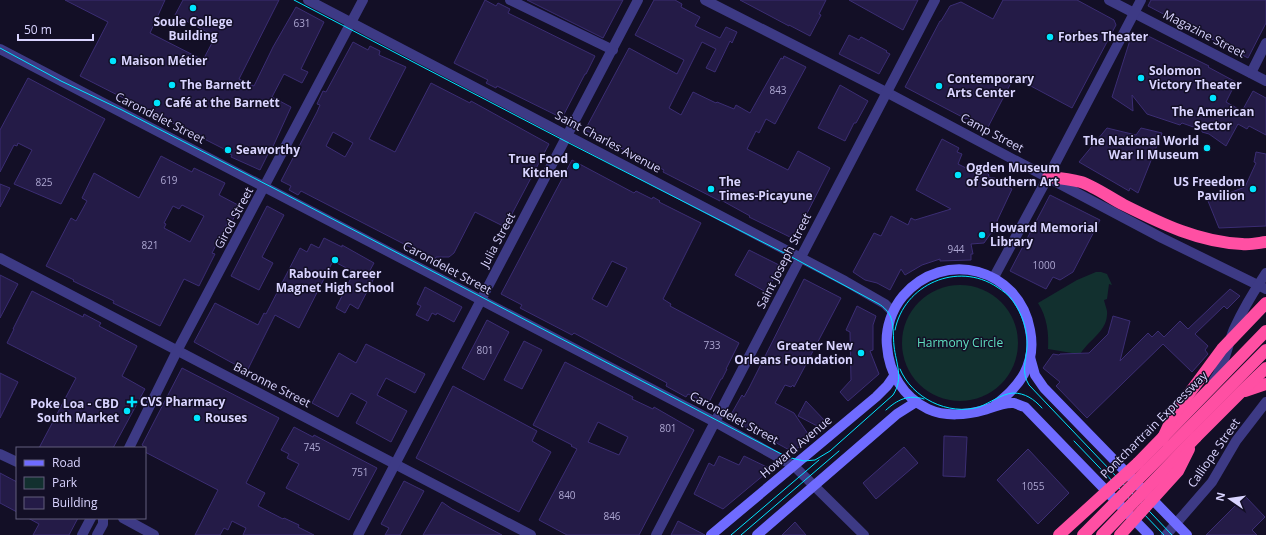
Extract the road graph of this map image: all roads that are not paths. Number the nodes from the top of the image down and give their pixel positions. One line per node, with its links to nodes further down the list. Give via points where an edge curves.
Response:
1 (308, 0): 10 (street, Saint Charles Avenue)
2 (363, 0): 10 (street, Girod Street)
3 (510, 0): 13 (street)
4 (638, 0): 13 (street, Julia Street)
5 (705, 0): 16 (street, Camp Street)
6 (935, 0): 16 (street, Saint Joseph Street)
7 (1109, 0): 9 (street, Magazine Street)
8 (1141, 0): 9 (street)
9 (1134, 13): 14 (street, Magazine Street); 18 (street)
10 (351, 22): 17 (street, Saint Charles Avenue); 19 (street, Girod Street)
11 (1266, 43): 14 (street)
12 (0, 49): 19 (street, Carondelet Street)
13 (613, 50): 17 (street, Julia Street)
14 (1251, 73): 15 (street, Magazine Street)
15 (1266, 81)
16 (886, 92): 18 (street, Camp Street); 22 (street, Saint Joseph Street)
17 (568, 136): 22 (street, Saint Charles Avenue); 27 (street, Julia Street)
18 (1048, 177): 20 (highway, via 1082,182 1146,216 1195,237 1243,244); 24 (street); 25 (street, Camp Street, via 1162,238)
19 (265, 187): 27 (street, Carondelet Street); 32 (street, Girod Street)
20 (1266, 242)
21 (0, 258): 32 (street, Baronne Street)
22 (801, 258): 29 (street, Saint Charles Avenue, via 882,302); 41 (street, Saint Joseph Street)
23 (1266, 273): 25 (street)
24 (994, 277): 29 (main road, via 969,270 942,271 924,278 908,290); 33 (main road, via 1008,287 1023,309 1031,334)
25 (1262, 287): 26 (street); 49 (street, via 1248,303 1234,330 1219,373 1205,392)
26 (1266, 296)
27 (481, 300): 41 (street, Carondelet Street); 47 (street, Julia Street)
28 (1266, 303): 43 (highway, bridge, via 1222,349 1174,414)
29 (893, 312): 35 (main road, via 886,344 888,361)
30 (1266, 331): 43 (highway, Pontchartrain Expressway)
31 (1266, 350): 67 (highway, bridge)
32 (177, 351): 44 (street, Girod Street); 47 (street, Baronne Street)
33 (1030, 357): 40 (main road, via 1017,384); 49 (main road, via 1035,375 1044,388)
34 (1266, 368): 37 (highway)
35 (894, 376): 38 (main road); 48 (main road, Howard Avenue, via 876,397)
36 (1266, 384): 37 (highway)
37 (1240, 392): 42 (highway)
38 (916, 402): 40 (main road, via 941,414 971,413); 50 (main road, via 897,414)
39 (1266, 402): 55 (street, Calliope Street, via 1236,441 1212,482)
40 (993, 407): 51 (main road, via 1013,403 1025,407)
41 (715, 422): 48 (street, Carondelet Street); 61 (street, Saint Joseph Street)
42 (1196, 437): 68 (highway, bridge); 69 (highway, bridge, via 1178,470)
43 (1162, 440): 65 (highway, Pontchartrain Expressway, bridge)
44 (129, 447)
45 (0, 454): 46 (street)
46 (16, 462)
47 (395, 464): 59 (street, Julia Street); 60 (street, Baronne Street)
48 (794, 466): 50 (street, Carondelet Street); 62 (main road, Howard Avenue)
49 (1127, 472): 51 (street); 55 (main road)
50 (814, 486): 63 (main road); 64 (street, Carondelet Street)
51 (1109, 492): 66 (street); 70 (main road)
52 (90, 519): 56 (street)
53 (103, 519): 57 (street)
54 (125, 519): 58 (street)
55 (1176, 523): 71 (street, Calliope Street); 72 (main road)
56 (82, 535)
57 (97, 535)
58 (154, 535)
59 (358, 535)
60 (532, 535)
61 (656, 535)
62 (711, 535)
63 (757, 535)
64 (864, 535)
65 (1059, 535)
66 (1066, 535)
67 (1083, 535)
68 (1102, 535)
69 (1120, 535)
70 (1149, 535)
71 (1166, 535)
72 (1187, 535)

